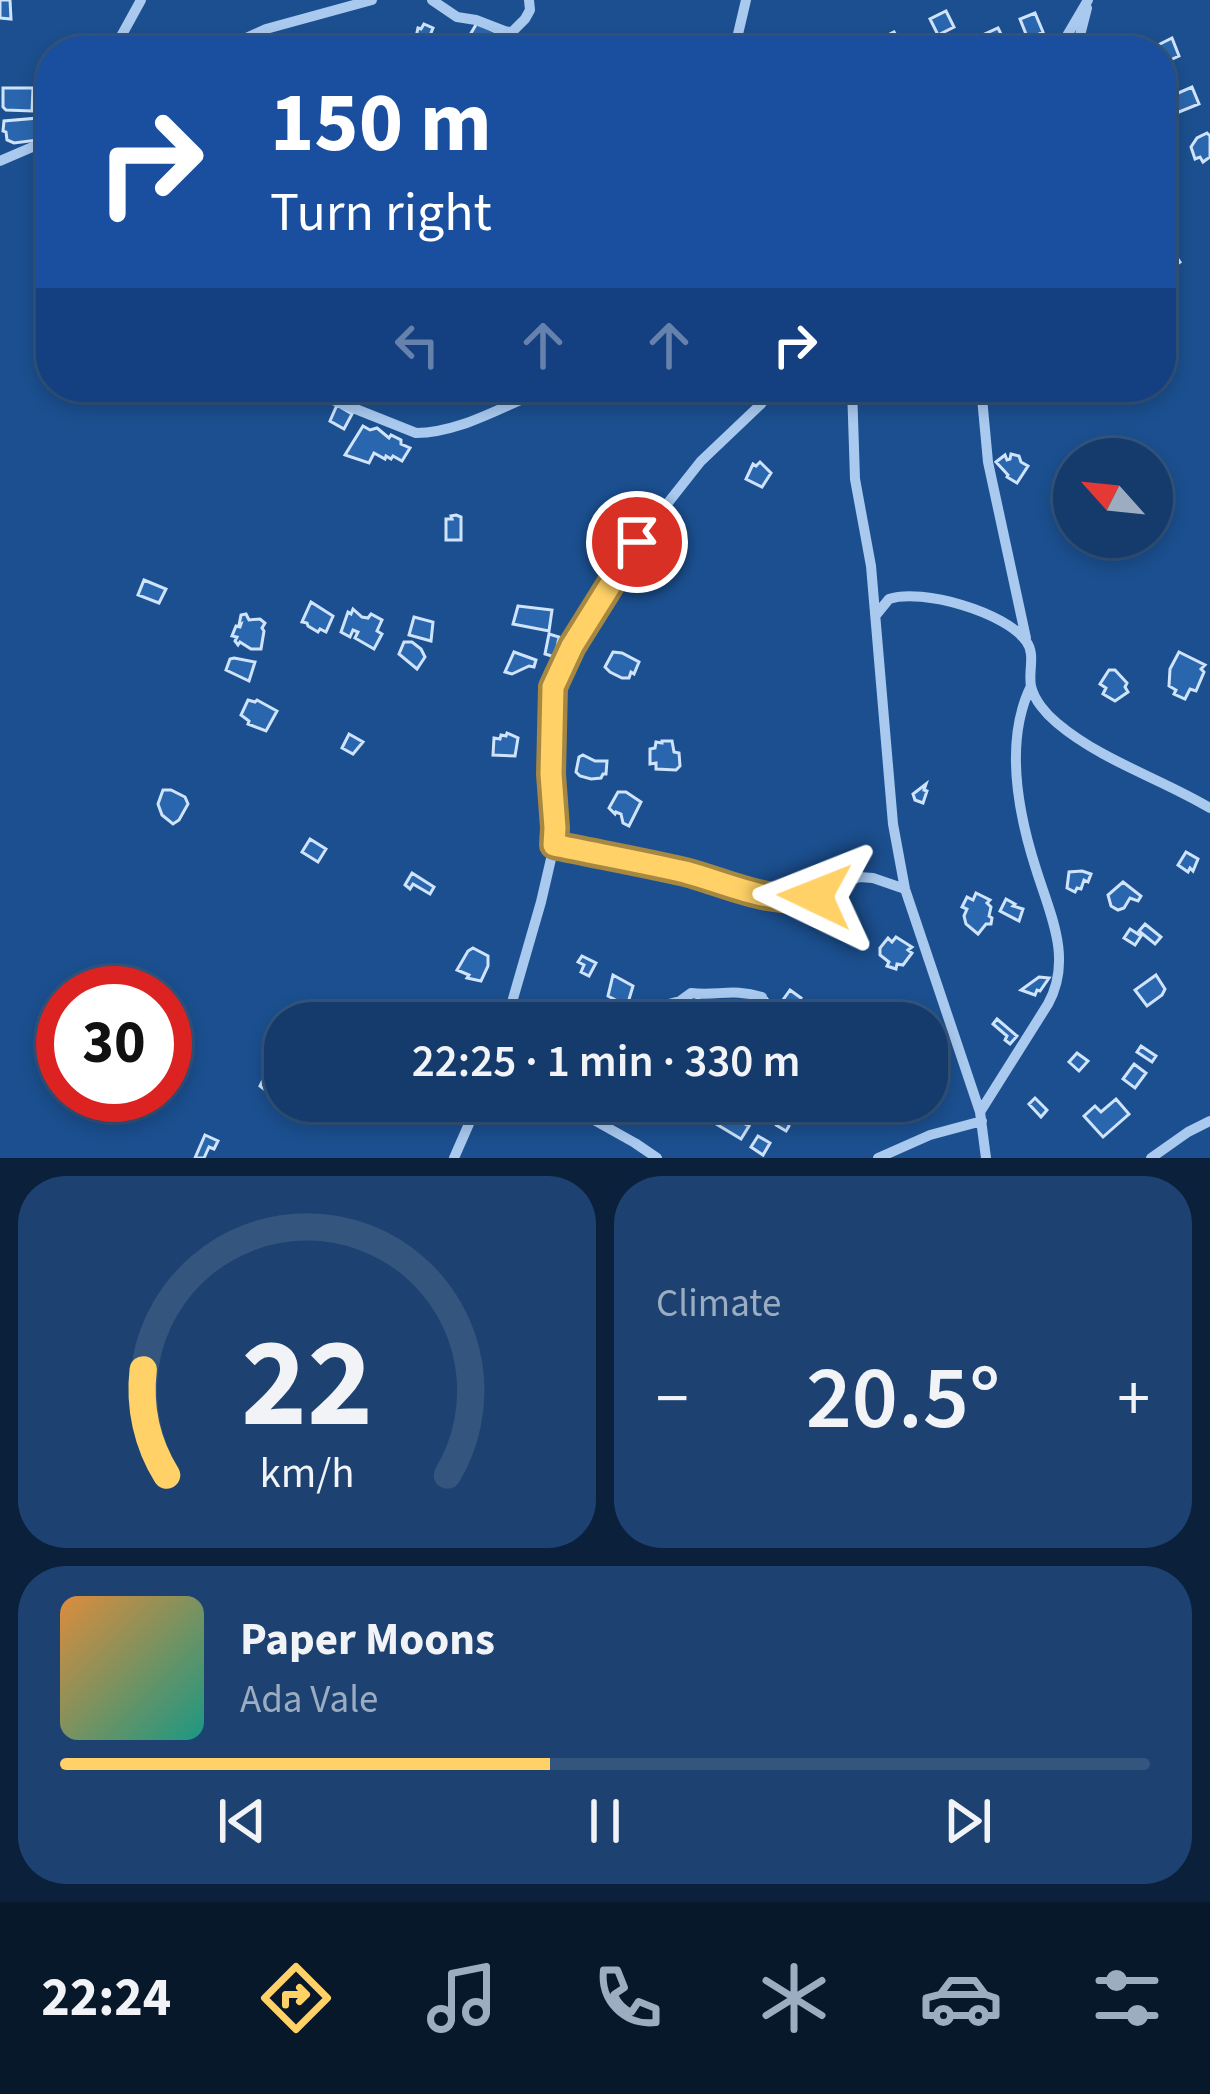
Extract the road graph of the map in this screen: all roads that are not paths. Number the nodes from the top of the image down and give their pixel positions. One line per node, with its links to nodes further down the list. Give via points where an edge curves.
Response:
1 (141, 0): 7 (street)
2 (372, 0): 6 (street)
3 (432, 0): 4 (street, via 507,32 525,19)
4 (530, 0)
5 (746, 0): 10 (street)
6 (266, 28): 8 (street); 9 (street)
7 (121, 36)
8 (249, 36)
9 (271, 36)
10 (738, 36)
11 (1067, 36): 12 (street, via 1088,0)
12 (1080, 36)
13 (36, 145): 14 (street)
14 (0, 161)
15 (338, 402): 16 (street, via 431,433)
16 (516, 402)
17 (763, 402): 25 (street, via 701,461 637,542 564,659 551,700)
18 (852, 402): 20 (street)
19 (982, 402): 21 (street)
20 (875, 615): 21 (street, via 898,596 962,604); 26 (street)
21 (1027, 641): 22 (street)
22 (1030, 686): 24 (street, via 1081,742); 30 (street, via 1018,721 1020,802 1056,927 1060,970)
23 (1210, 792): 24 (street)
24 (1204, 805)
25 (554, 845): 26 (street, via 768,897 800,899 859,878); 28 (street)
26 (905, 889): 30 (street)
27 (762, 997): 29 (street, via 728,990)
28 (512, 1002)
29 (673, 1002)
30 (981, 1117): 36 (street); 37 (street)
31 (1210, 1121): 38 (street)
32 (469, 1122): 34 (street)
33 (598, 1122): 35 (street)
34 (454, 1158)
35 (657, 1158)
36 (878, 1158)
37 (986, 1158)
38 (1151, 1158)

